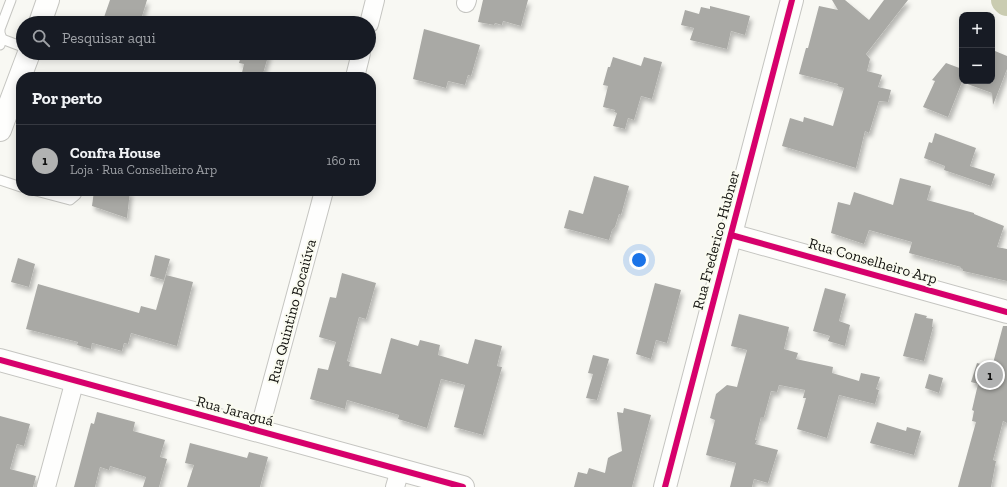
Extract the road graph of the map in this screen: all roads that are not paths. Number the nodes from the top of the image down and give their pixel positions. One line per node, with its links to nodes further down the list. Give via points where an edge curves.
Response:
1 (11, 0): 7 (lane, via 0,29)
2 (48, 0): 5 (street)
3 (375, 0): 6 (street)
4 (792, 0): 20 (street, Rua Frederico Hubner)
5 (42, 16)
6 (371, 16)
7 (1, 42): 8 (lane)
8 (16, 45)
9 (26, 60): 11 (street)
10 (359, 60): 12 (street)
11 (22, 72)
12 (356, 72)
13 (16, 88): 14 (street)
14 (0, 130)
15 (0, 180): 16 (lane)
16 (16, 185)
17 (55, 196): 18 (lane, via 70,200)
18 (75, 196)
19 (323, 196): 24 (street, Rua Quintino Bocaiúva)
20 (731, 235): 21 (street, Rua Conselheiro Arp); 28 (street, Rua Frederico Hubner)
21 (1007, 312)
22 (0, 360): 23 (street, Rua Jaraguá)
23 (74, 380): 24 (street, Rua Jaraguá); 26 (street)
24 (260, 431): 25 (street, Rua Jaraguá)
25 (398, 478): 27 (street, Rua Jaraguá)
26 (46, 487)
27 (463, 487)
28 (665, 487)

